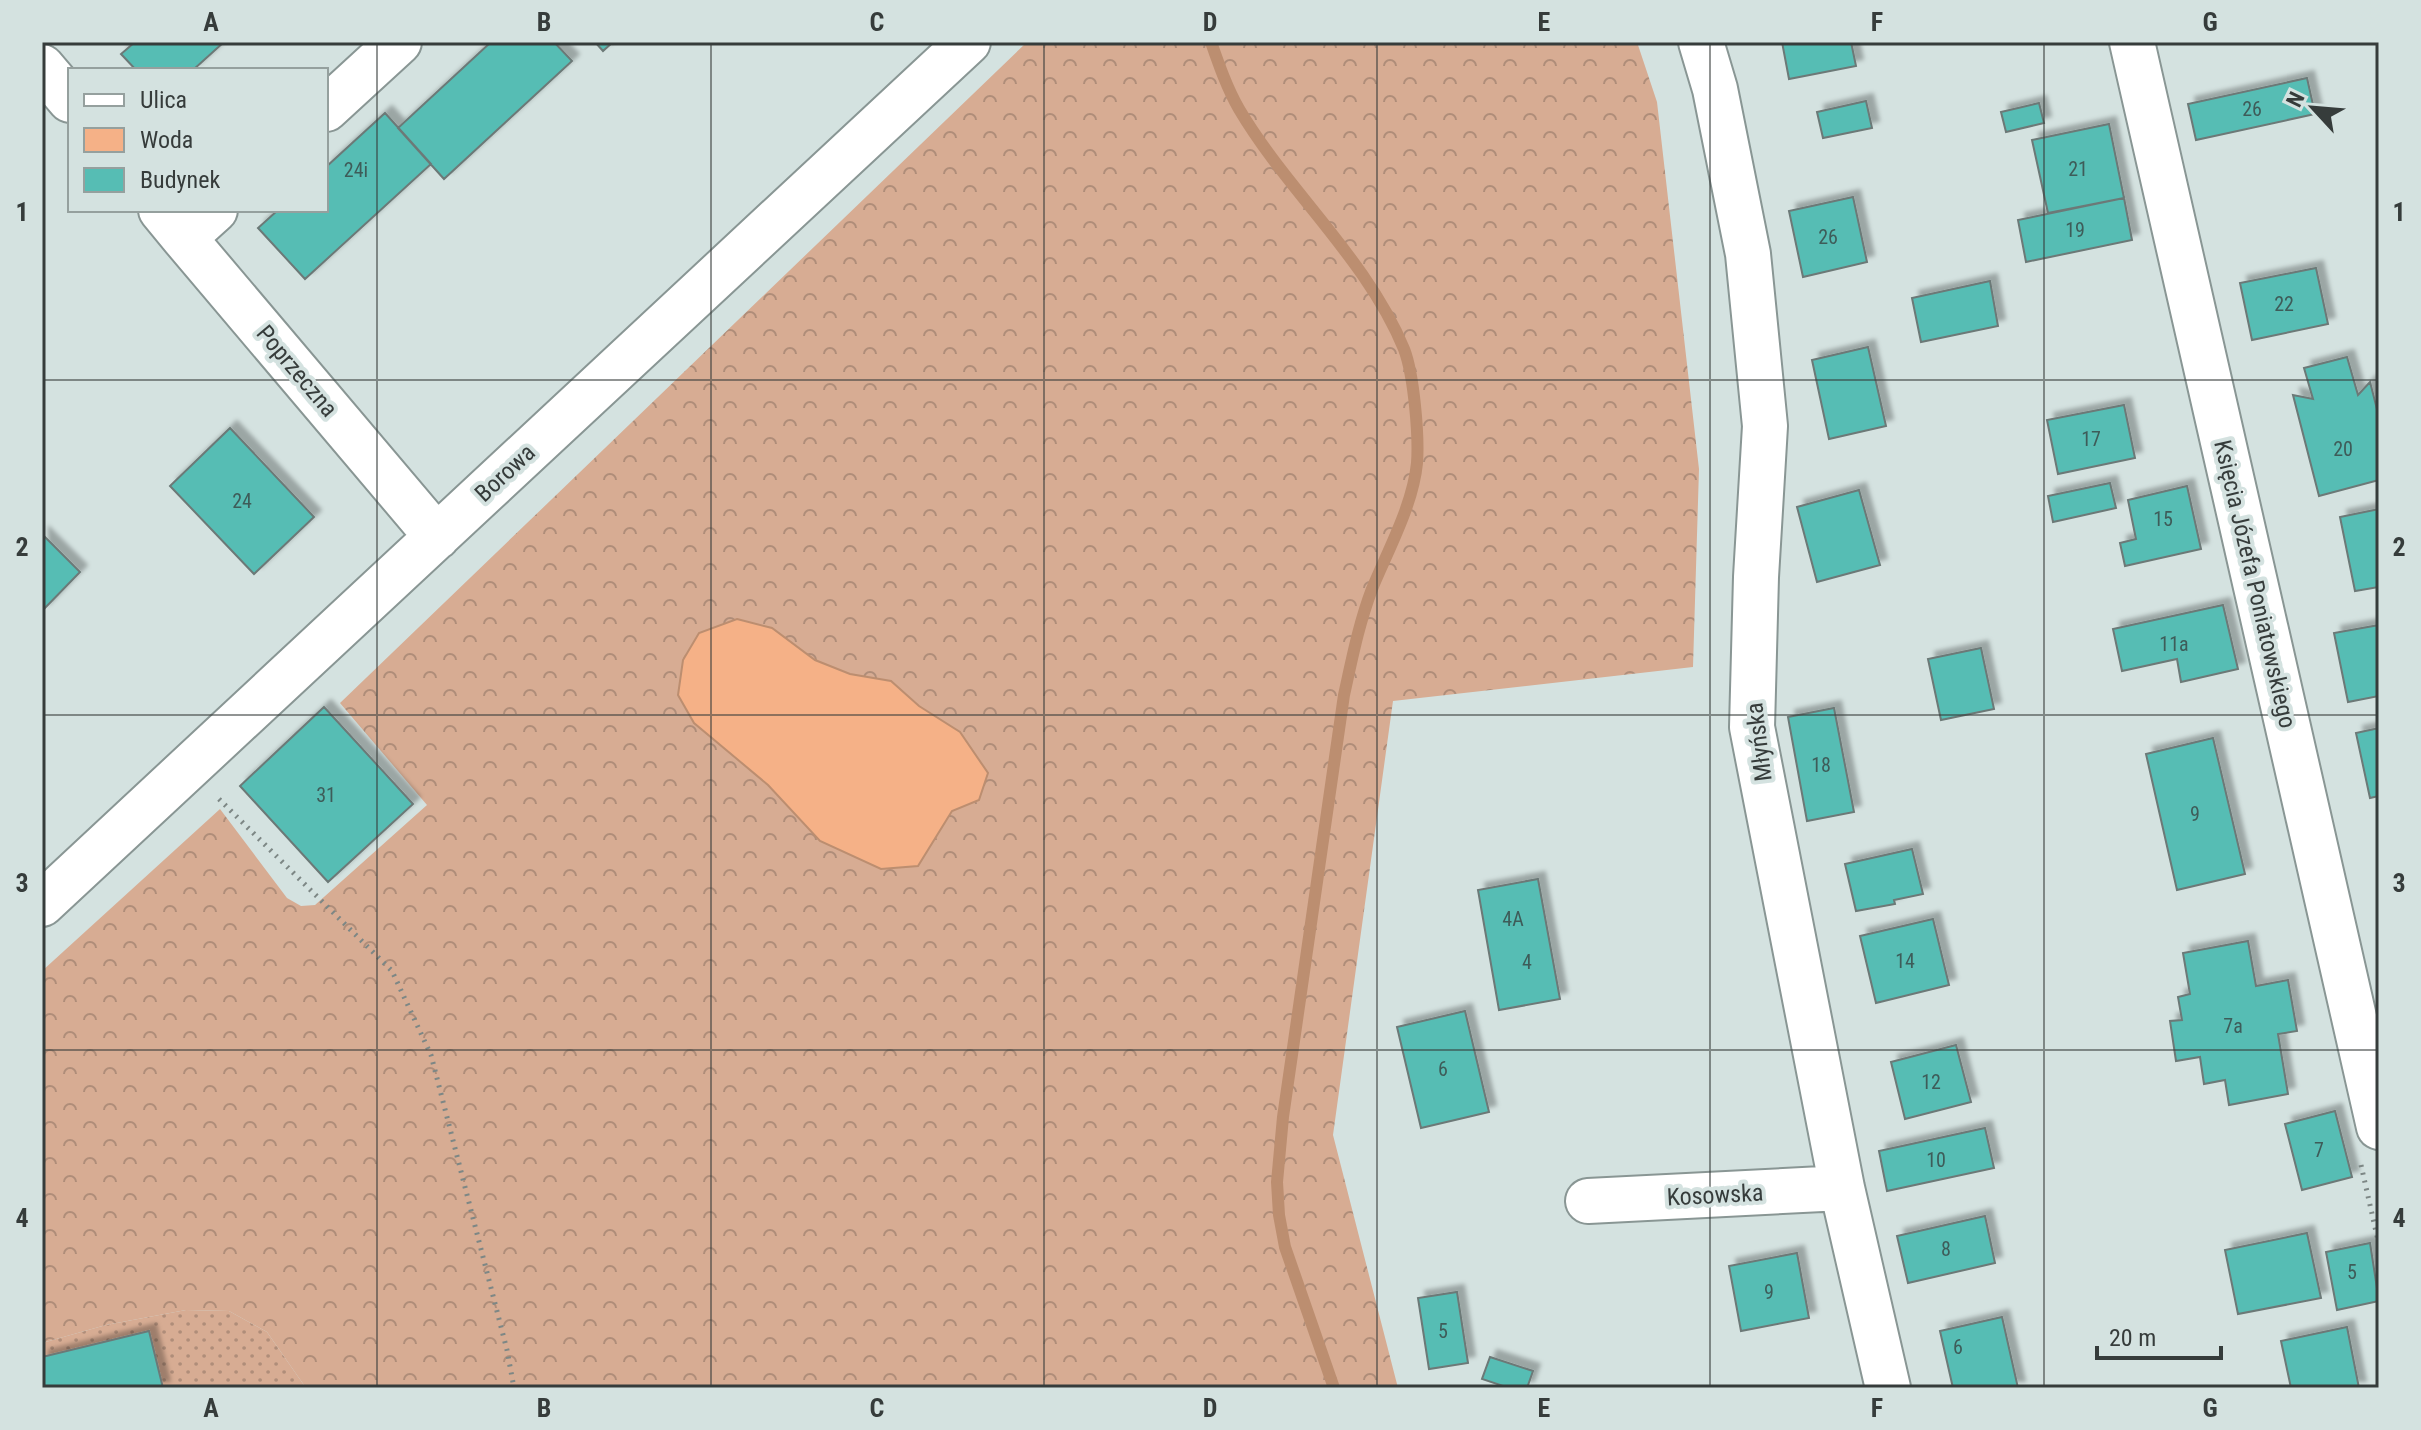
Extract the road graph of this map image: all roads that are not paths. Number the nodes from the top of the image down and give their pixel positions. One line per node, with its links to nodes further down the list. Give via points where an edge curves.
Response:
1 (399, 42): 7 (street)
2 (968, 42): 9 (street, Borowa)
3 (1701, 42): 12 (street, Młyńska, via 1748,254 1765,426 1752,727)
4 (2132, 42): 11 (street, Księcia Józefa Poniatowskiego)
5 (42, 67): 6 (street)
6 (68, 98)
7 (328, 107)
8 (187, 219): 9 (street, Poprzeczna)
9 (437, 537): 10 (street, Borowa)
10 (42, 904)
11 (2379, 1127)
12 (1842, 1188): 13 (street, Kosowska); 14 (street, Młyńska)
13 (1588, 1201)
14 (1888, 1388)

